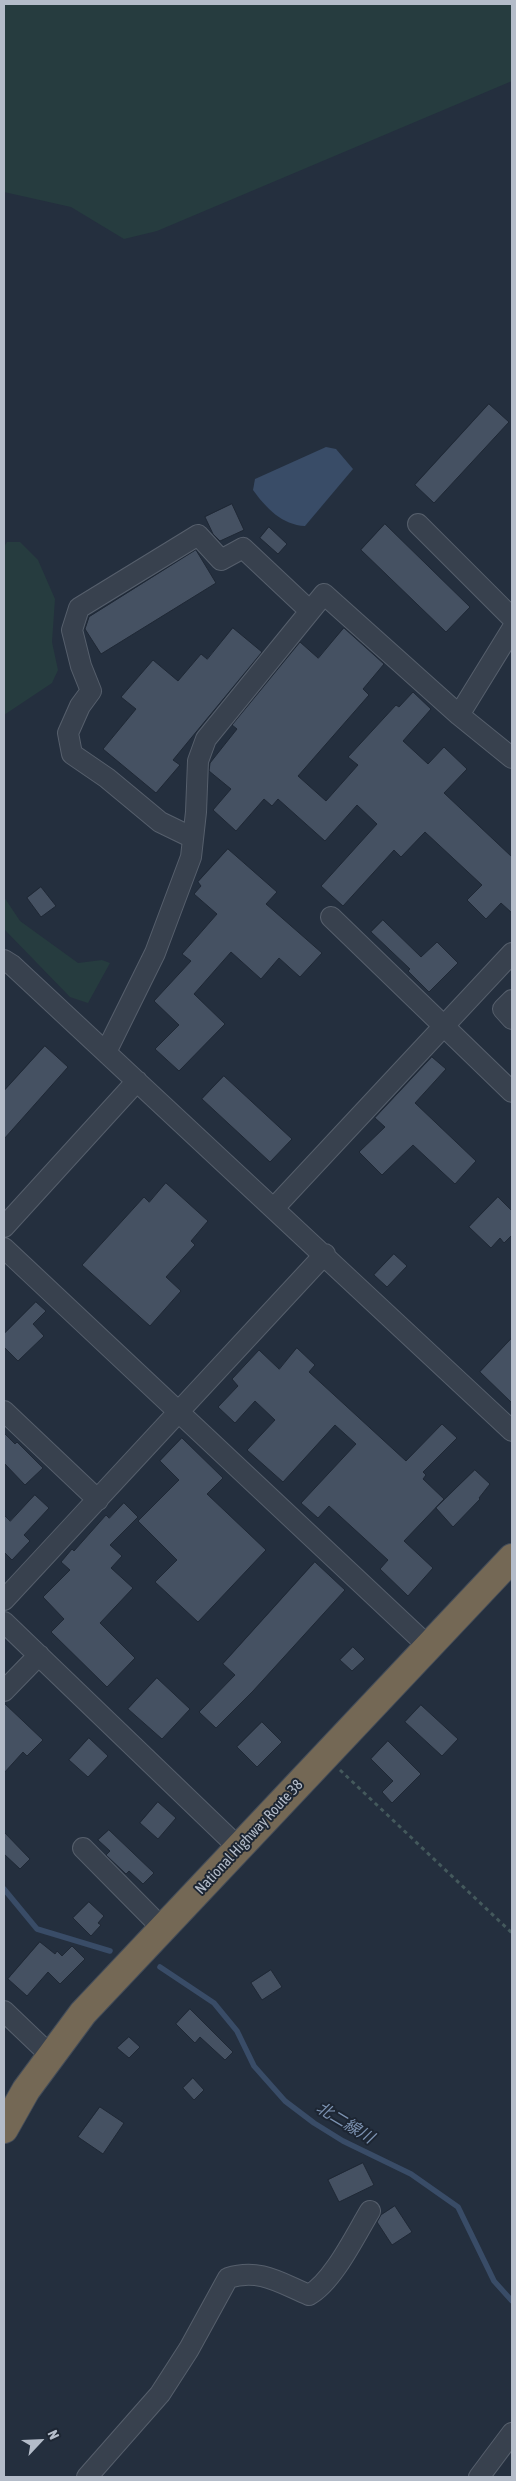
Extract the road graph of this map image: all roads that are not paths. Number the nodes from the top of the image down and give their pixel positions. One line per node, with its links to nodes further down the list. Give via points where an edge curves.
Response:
1 (418, 524): 3 (street)
2 (310, 611): 5 (street, via 324,594); 7 (street, via 206,739 198,761); 7 (street, via 243,548 221,560 198,535 79,608 72,630 81,666 92,691 80,706 68,733 72,754 160,822)
3 (512, 618)
4 (512, 629): 5 (street)
5 (458, 715): 6 (street)
6 (512, 758)
7 (193, 838): 14 (street, via 191,857 155,953)
8 (331, 918): 13 (street)
9 (512, 953): 13 (street)
10 (4, 960): 14 (street)
11 (512, 1000): 12 (street, via 503,1010)
12 (512, 1019)
13 (444, 1026): 16 (street); 17 (street)
14 (106, 1052): 15 (street)
15 (137, 1081): 17 (street); 18 (street)
16 (512, 1092)
17 (274, 1208): 20 (street)
18 (4, 1227)
19 (4, 1248): 22 (street)
20 (325, 1254): 22 (street); 23 (street)
21 (4, 1411): 24 (street)
22 (180, 1412): 24 (street); 28 (street)
23 (512, 1431)
24 (98, 1500): 26 (street)
25 (512, 1558): 28 (highway, National Highway Route 38)
26 (4, 1600)
27 (4, 1622): 29 (street)
28 (429, 1647): 32 (highway, National Highway Route 38)
29 (39, 1656): 30 (street); 32 (street)
30 (4, 1692)
31 (83, 1848): 33 (street)
32 (239, 1848): 33 (highway, National Highway Route 38)
33 (163, 1929): 35 (highway, National Highway Route 38, via 83,2013)
34 (4, 2011): 35 (street)
35 (50, 2055): 36 (highway, National Highway Route 38)
36 (4, 2129)
37 (370, 2211): 39 (street, via 334,2268 318,2290 310,2295 262,2275 244,2273 228,2278 160,2394)
38 (512, 2433): 40 (street)
39 (87, 2477)
40 (479, 2477)

